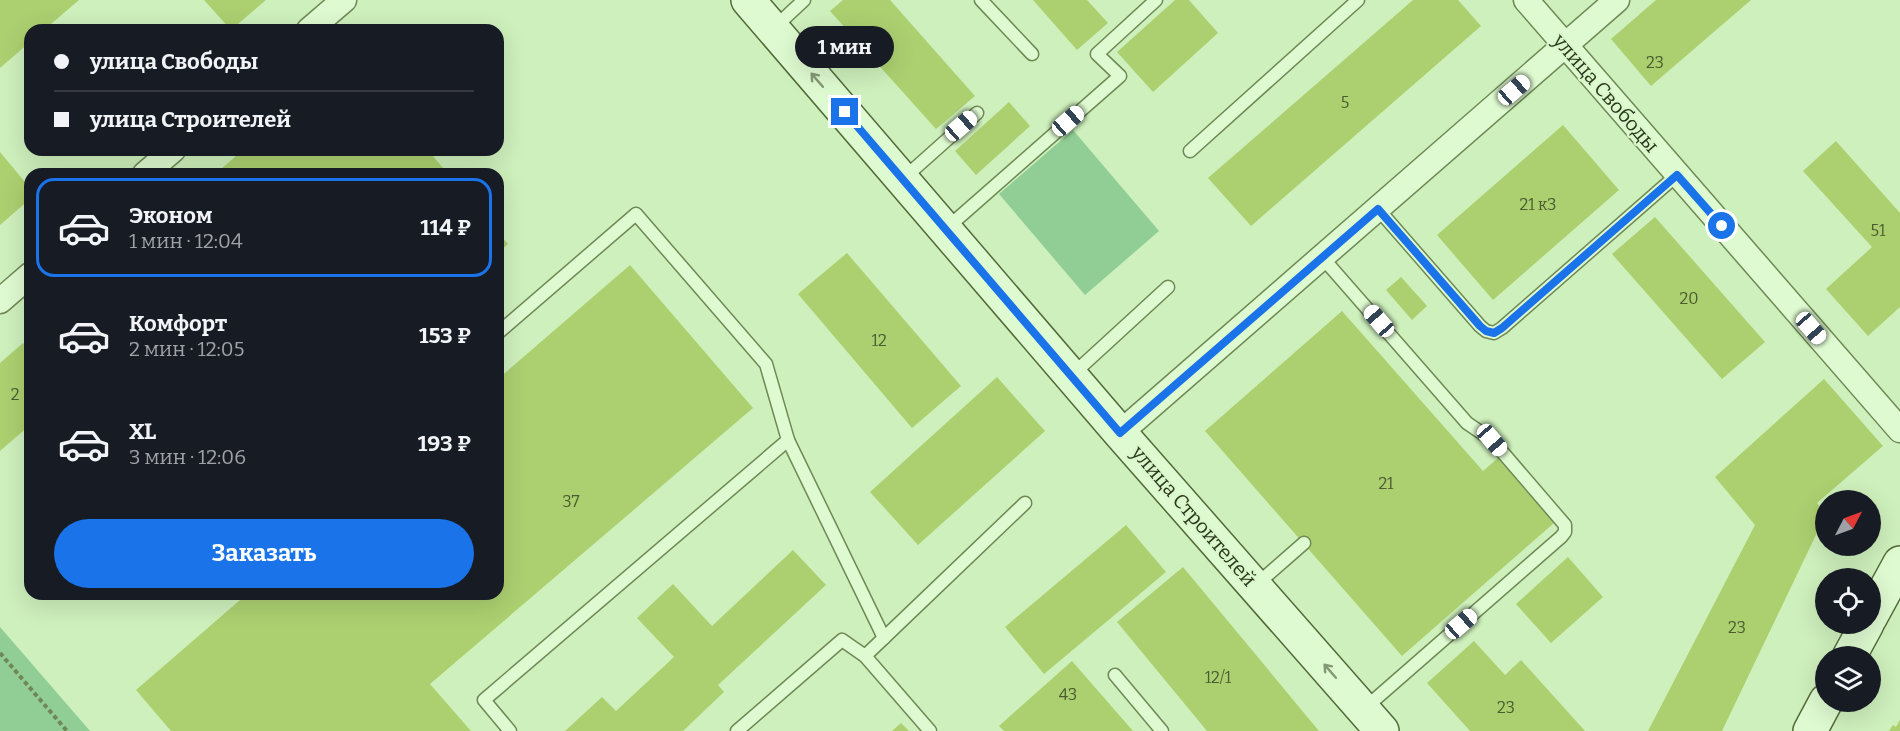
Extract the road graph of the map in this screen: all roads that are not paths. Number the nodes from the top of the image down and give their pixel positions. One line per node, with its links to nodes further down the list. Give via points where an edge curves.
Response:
1 (344, 0): 9 (street)
2 (748, 0): 10 (street, улица Строителей)
3 (804, 0): 10 (lane)
4 (981, 0): 12 (lane)
5 (1156, 0): 20 (lane, via 1097,54 1120,76)
6 (1358, 0): 14 (lane)
7 (1526, 0): 11 (street, улица Свободы)
8 (1617, 0): 11 (street)
9 (316, 24)
10 (773, 29): 18 (street, улица Строителей, one-way to 10)
11 (1566, 46): 17 (street, улица Свободы); 19 (street)
12 (1032, 54)
13 (977, 112): 18 (lane)
14 (1190, 151)
15 (166, 156): 16 (street)
16 (152, 168)
17 (1677, 175): 19 (lane, via 1494,333 1480,326); 27 (street, улица Свободы)
18 (903, 179): 20 (street, улица Строителей)
19 (1378, 209): 21 (street)
20 (946, 228): 26 (street, улица Строителей)
21 (1322, 257): 28 (street); 39 (lane, via 1467,423 1492,440 1565,525 1561,537)
22 (24, 280): 24 (street)
23 (1168, 287): 26 (lane)
24 (0, 302)
25 (504, 328): 29 (lane, via 636,214 766,364)
26 (1071, 376): 28 (street, улица Строителей)
27 (1900, 430)
28 (1120, 433): 33 (street, улица Строителей)
29 (788, 440): 35 (lane); 40 (lane, via 484,700)
30 (1025, 503): 35 (lane)
31 (1304, 543): 33 (lane)
32 (1900, 563): 34 (street)
33 (1255, 586): 39 (street, улица Строителей, one-way to 33)
34 (1881, 598)
35 (884, 638): 36 (lane)
36 (865, 656): 41 (lane, via 842,640); 42 (lane)
37 (1115, 675): 43 (lane)
38 (1820, 712): 44 (street)
39 (1373, 720)
40 (510, 731)
41 (737, 731)
42 (930, 731)
43 (1162, 731)
44 (1810, 731)

